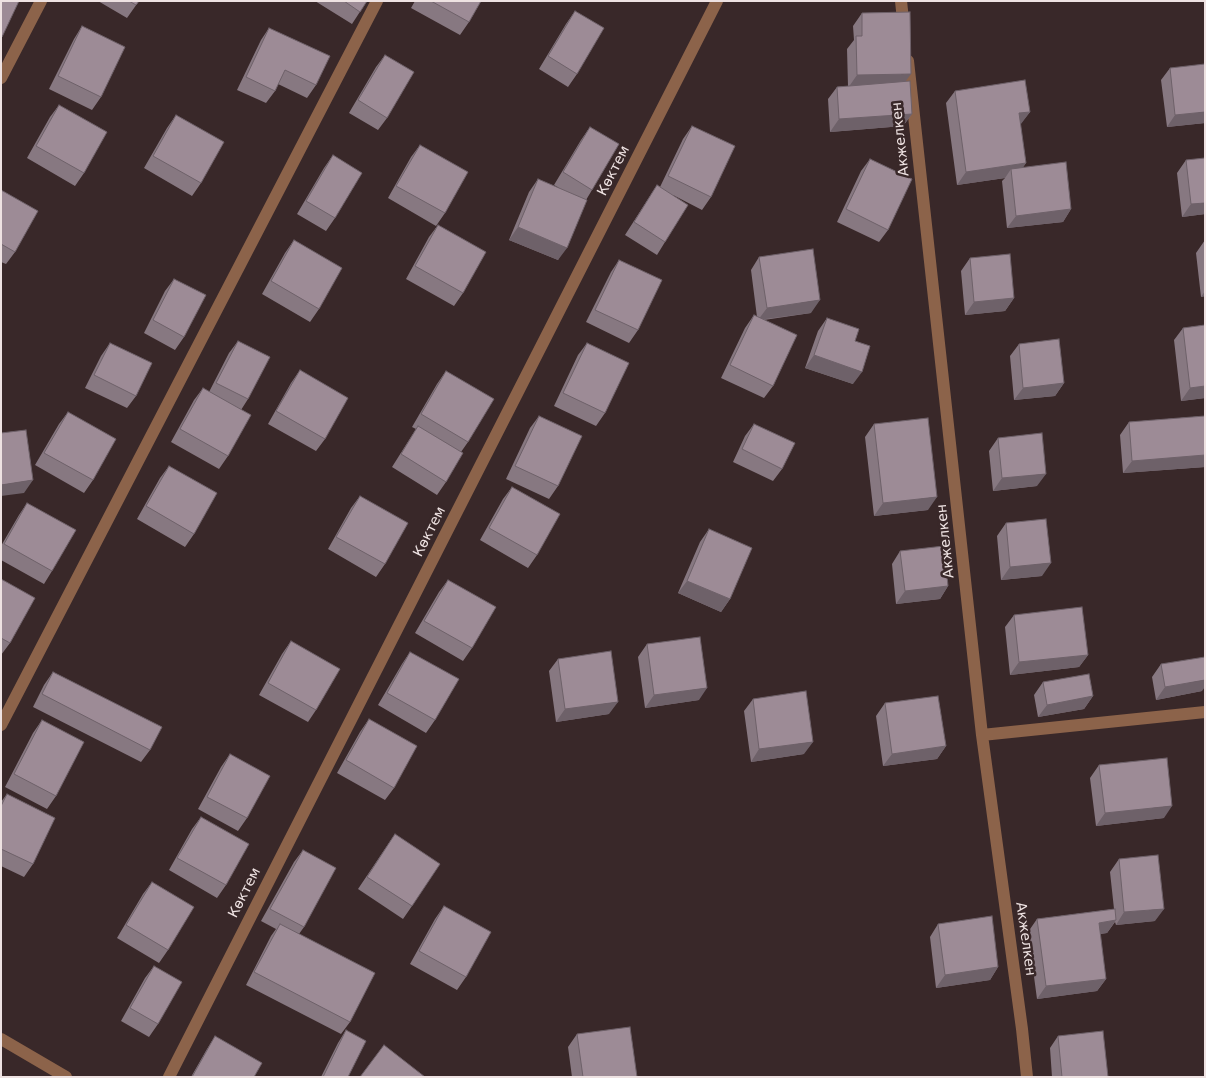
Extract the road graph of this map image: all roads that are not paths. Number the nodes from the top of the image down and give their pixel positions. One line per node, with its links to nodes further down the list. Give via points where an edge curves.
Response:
1 (41, 1): 5 (street)
2 (377, 1): 7 (street)
3 (717, 1): 11 (street, Көктем)
4 (901, 1): 8 (street, Акжелкен)
5 (1, 78)
6 (1205, 712): 8 (street)
7 (1, 725)
8 (982, 735): 12 (street, Акжелкен)
9 (1, 1039): 10 (street)
10 (66, 1077)
11 (169, 1077)
12 (1027, 1077)

